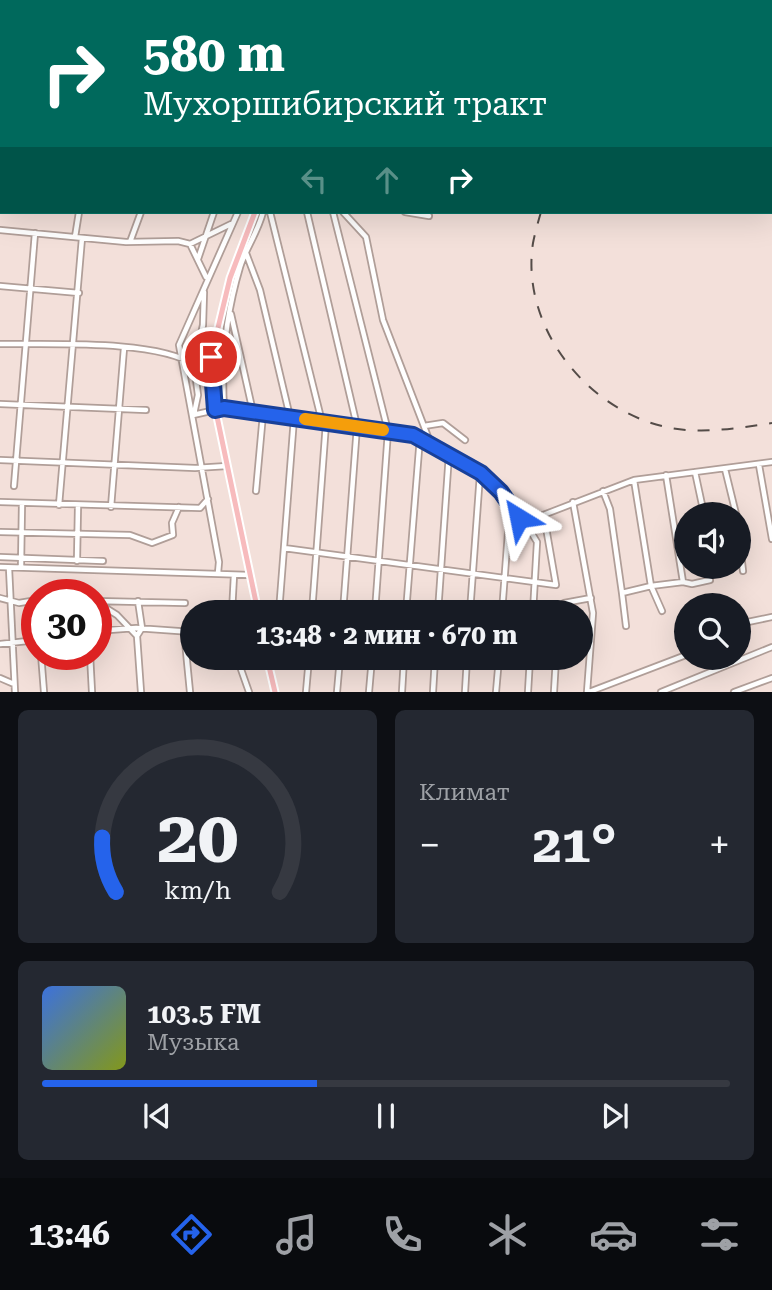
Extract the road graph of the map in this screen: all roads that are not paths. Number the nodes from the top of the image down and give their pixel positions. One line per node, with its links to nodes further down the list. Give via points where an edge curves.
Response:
1 (79, 214): 17 (street)
2 (140, 214): 19 (street)
3 (213, 214): 16 (street)
4 (238, 214): 13 (street)
5 (253, 214): 21 (main road)
6 (262, 214): 21 (street)
7 (271, 214): 46 (street)
8 (307, 214): 47 (street)
9 (333, 214): 49 (street)
10 (345, 214): 48 (street, via 366,237 383,320)
11 (417, 214): 12 (street)
12 (429, 216)
13 (236, 220): 16 (street); 23 (street)
14 (0, 230): 15 (street)
15 (35, 233): 17 (street); 25 (street)
16 (206, 234): 20 (street); 22 (street)
17 (75, 237): 18 (street)
18 (82, 237): 19 (street); 27 (street)
19 (130, 242): 20 (street)
20 (190, 244): 22 (street)
21 (244, 251): 28 (street); 41 (main road, via 214,337); 45 (street, via 260,290)
22 (198, 259): 23 (street)
23 (207, 279): 26 (street)
24 (0, 286): 25 (street)
25 (30, 288): 27 (street); 30 (street)
26 (204, 288): 33 (street, via 181,335); 34 (street, via 203,325)
27 (79, 293): 31 (street)
28 (231, 313): 38 (street, via 221,365); 42 (street)
29 (0, 344): 30 (street)
30 (26, 345): 31 (street); 36 (street)
31 (74, 345): 32 (street); 37 (street)
32 (124, 348): 33 (street); 39 (street)
33 (179, 355): 34 (street); 44 (street)
34 (194, 365): 44 (street, via 198,395)
35 (0, 404): 36 (street)
36 (22, 405): 37 (street); 55 (street)
37 (69, 406): 39 (street); 57 (street)
38 (224, 408): 41 (street); 42 (street)
39 (118, 409): 40 (street); 58 (street)
40 (146, 410)
41 (215, 410): 44 (street); 60 (main road)
42 (253, 412): 43 (street)
43 (262, 414): 45 (street); 68 (street)
44 (193, 415): 61 (street)
45 (292, 417): 46 (street); 87 (street)
46 (324, 422): 47 (street); 88 (street)
47 (357, 426): 49 (street); 90 (street)
48 (424, 426): 51 (street, via 443,423); 52 (street)
49 (388, 431): 50 (street); 94 (street)
50 (420, 437): 52 (street); 97 (street)
51 (465, 440)
52 (430, 442): 53 (street)
53 (449, 454): 64 (street); 99 (street)
54 (0, 460): 55 (street)
55 (16, 460): 57 (street); 67 (street)
56 (772, 462): 59 (street)
57 (63, 463): 58 (street); 76 (street)
58 (113, 464): 61 (street); 80 (street)
59 (759, 465): 62 (street); 86 (street)
60 (227, 466): 61 (street); 102 (main road)
61 (201, 467): 70 (street)
62 (725, 469): 63 (street); 74 (street)
63 (695, 472): 65 (street); 73 (street)
64 (481, 473): 77 (street); 103 (street)
65 (666, 475): 66 (street); 106 (street)
66 (634, 480): 69 (street); 108 (street)
67 (15, 486)
68 (256, 491)
69 (603, 491): 72 (street); 109 (street, via 610,509)
70 (208, 499): 79 (street, via 200,508); 100 (street)
71 (0, 502): 75 (street)
72 (573, 502): 81 (street); 112 (street)
73 (701, 502)
74 (734, 502)
75 (22, 503): 76 (street); 84 (street)
76 (59, 505): 78 (street)
77 (510, 505): 82 (street); 104 (street)
78 (78, 506): 80 (street); 85 (street)
79 (180, 507): 80 (street); 85 (street, via 172,523 175,532 161,541)
80 (111, 508)
81 (544, 515): 82 (street); 107 (street, via 556,583)
82 (525, 522): 107 (street, via 537,542)
83 (0, 532): 84 (street)
84 (21, 532): 85 (street); 91 (street)
85 (77, 532): 92 (street)
86 (772, 539)
87 (284, 548): 88 (street); 115 (street)
88 (315, 552): 90 (street); 116 (street)
89 (0, 557): 91 (street)
90 (346, 558): 94 (street); 117 (street)
91 (21, 559): 92 (street); 96 (street)
92 (76, 561): 93 (street)
93 (103, 561)
94 (378, 562): 97 (street); 118 (street)
95 (0, 567): 98 (street)
96 (21, 567): 98 (street); 100 (street)
97 (410, 567): 99 (street); 119 (street)
98 (9, 568): 111 (street)
99 (440, 570): 103 (street); 120 (street)
100 (218, 573): 101 (street)
101 (234, 575): 102 (street); 113 (street)
102 (250, 575): 114 (main road)
103 (473, 576): 104 (street); 121 (street)
104 (504, 580): 107 (street); 122 (street)
105 (710, 580): 106 (street)
106 (683, 582): 108 (street)
107 (535, 584): 123 (street)
108 (652, 586): 109 (street); 130 (street)
109 (622, 593): 133 (street)
110 (0, 598): 111 (street)
111 (9, 598): 127 (street); 141 (street)
112 (591, 598): 124 (street); 177 (street)
113 (233, 600)
114 (255, 600)
115 (280, 600)
116 (313, 600)
117 (344, 600)
118 (376, 600)
119 (407, 600)
120 (439, 600)
121 (471, 600)
122 (503, 600)
123 (534, 600)
124 (580, 600)
125 (138, 601): 126 (street); 128 (street); 135 (street)
126 (112, 602)
127 (21, 603)
128 (180, 603)
129 (112, 611): 134 (street)
130 (662, 611)
131 (772, 617): 132 (street)
132 (751, 621)
133 (626, 626)
134 (130, 628): 135 (street); 136 (street); 138 (street)
135 (142, 628): 137 (street); 138 (street)
136 (112, 630)
137 (180, 631)
138 (137, 636): 164 (street)
139 (21, 642): 141 (street)
140 (0, 644): 141 (street)
141 (11, 644): 160 (street)
142 (772, 648): 178 (street)
143 (674, 659): 177 (street)
144 (42, 670): 162 (street)
145 (91, 670): 163 (street)
146 (188, 670): 165 (street)
147 (241, 670): 166 (street)
148 (270, 670): 167 (main road)
149 (308, 670): 168 (street)
150 (339, 670): 169 (street)
151 (371, 670): 170 (street)
152 (403, 670): 171 (street)
153 (434, 670): 172 (street)
154 (466, 670): 173 (street)
155 (498, 670): 174 (street)
156 (529, 670): 175 (street)
157 (555, 670): 176 (street)
158 (0, 678): 160 (street)
159 (772, 678): 179 (street)
160 (14, 684): 161 (street)
161 (15, 691)
162 (44, 691)
163 (92, 691)
164 (141, 691)
165 (190, 691)
166 (248, 691)
167 (275, 691)
168 (306, 691)
169 (337, 691)
170 (369, 691)
171 (402, 691)
172 (433, 691)
173 (465, 691)
174 (496, 691)
175 (528, 691)
176 (554, 691)
177 (588, 691)
178 (661, 691)
179 (734, 691)

